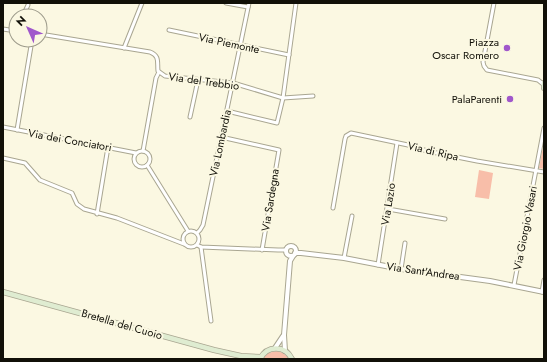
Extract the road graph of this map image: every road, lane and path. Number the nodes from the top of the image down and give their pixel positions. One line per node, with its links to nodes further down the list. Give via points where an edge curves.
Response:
1 (142, 3): 10 (street)
2 (226, 3): 5 (street)
3 (296, 3): 11 (street)
4 (494, 3): 15 (street, via 484,66 487,70)
5 (249, 5): 8 (street, Via Lombardia)
6 (169, 30): 8 (street, Via Piemonte)
7 (48, 35): 10 (street, Via del Trebbio)
8 (239, 45): 11 (street, Via Piemonte); 14 (street, Via Lombardia)
9 (31, 48): 23 (street)
10 (124, 48): 12 (street, Via del Trebbio, via 154,54 158,59)
11 (289, 55): 18 (street)
12 (160, 72): 13 (street, Via del Trebbio, via 165,76); 27 (street, via 156,78)
13 (198, 80): 14 (street, Via del Trebbio); 20 (street)
14 (233, 83): 18 (street, Via del Trebbio); 19 (street, Via Lombardia)
15 (544, 83): 16 (main road)
16 (544, 88)
17 (313, 96): 18 (street, Via del Trebbio)
18 (283, 98): 19 (street, via 277,123)
19 (227, 111): 24 (street, Via Lombardia)
20 (190, 117)
21 (3, 127): 23 (street, Via dei Conciatori)
22 (544, 128): 31 (street, Via Giorgio Vasari)
23 (17, 130): 26 (street, Via dei Conciatori)
24 (221, 137): 39 (street, Via Lombardia, via 202,225); 44 (street, Via Sardegna, via 279,150)
25 (397, 143): 31 (street, Via di Ripa, via 477,161); 33 (street, Via di Ripa, via 351,133 346,136); 34 (street, Via Lazio)
26 (108, 147): 28 (street, Via dei Conciatori); 35 (street)
27 (143, 151): 28 (street); 30 (street, via 149,155)
28 (136, 153): 30 (street, via 135,163 140,166)
29 (3, 158): 35 (street, via 25,163 40,180 72,193 77,204)
30 (147, 165): 38 (street)
31 (536, 170): 32 (street, Via di Ripa); 52 (street, Via Giorgio Vasari)
32 (544, 172)
33 (333, 208)
34 (388, 209): 37 (street); 49 (street, Via Lazio)
35 (97, 214): 41 (street, via 117,218)
36 (352, 216): 47 (street)
37 (445, 219)
38 (188, 231): 39 (street); 41 (street, via 183,237)
39 (197, 233): 42 (street)
40 (405, 243): 50 (street)
41 (184, 244): 42 (street, via 190,247)
42 (197, 245): 43 (street)
43 (201, 247): 44 (street); 55 (street)
44 (262, 250): 45 (street)
45 (286, 252): 46 (street, via 290,256); 46 (street, Via Sant'Andrea, via 290,246); 48 (street)
46 (295, 253): 47 (street, Via Sant'Andrea); 48 (street)
47 (344, 258): 49 (street, Via Sant'Andrea)
48 (290, 261): 56 (street)
49 (378, 265): 50 (street, Via Sant'Andrea)
50 (401, 269): 52 (street, Via Sant'Andrea)
51 (544, 280): 54 (street)
52 (514, 285): 54 (street, Via Sant'Andrea)
53 (3, 292): 59 (main road, Bretella del Cuoio)
54 (543, 292)
55 (210, 322)
56 (284, 335): 57 (street); 58 (street)
57 (275, 348): 58 (main road); 60 (main road, Bretella del Cuoio)
58 (285, 351): 62 (main road)
59 (241, 356): 60 (main road, Bretella del Cuoio); 61 (main road, Bretella del Cuoio)
60 (260, 358)
61 (247, 359)
62 (292, 359)

